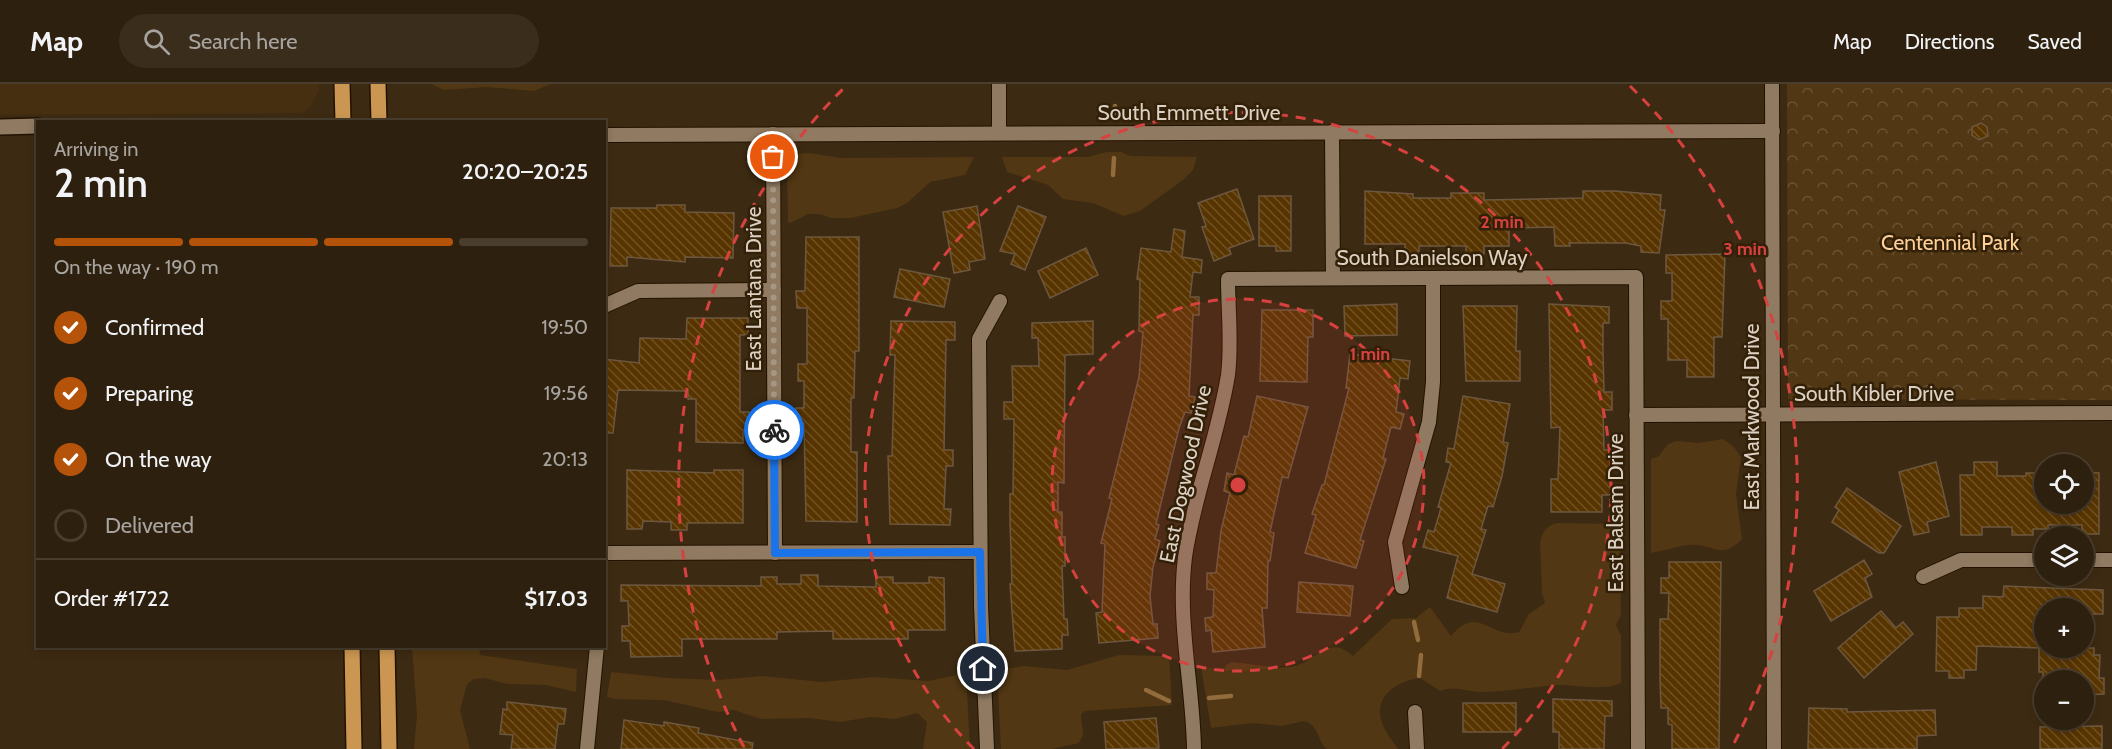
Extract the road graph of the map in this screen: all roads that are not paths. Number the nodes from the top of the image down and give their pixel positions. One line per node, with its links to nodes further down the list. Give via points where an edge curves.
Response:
1 (342, 84): 5 (main road)
2 (378, 84): 6 (main road)
3 (999, 84): 11 (street)
4 (1772, 84): 9 (street, East Markwood Drive)
5 (343, 120)
6 (379, 120)
7 (36, 126): 8 (street)
8 (0, 127)
9 (1773, 131): 10 (street, South Emmett Drive); 23 (street, East Markwood Drive)
10 (1332, 132): 11 (street, South Emmett Drive); 15 (street)
11 (999, 133): 12 (street, South Emmett Drive)
12 (773, 134): 13 (street, South Emmett Drive); 18 (street, East Lantana Drive)
13 (606, 135)
14 (1636, 277): 16 (street, South Danielson Way); 22 (street, East Balsam Drive)
15 (1333, 278): 16 (street, South Danielson Way); 17 (street, South Danielson Way)
16 (1433, 278): 31 (street, via 1429,422 1395,542)
17 (1227, 279): 40 (street, East Dogwood Drive, via 1228,371 1185,557 1182,605)
18 (774, 290): 20 (street, via 638,291); 26 (street, East Lantana Drive)
19 (1000, 301): 24 (street, via 979,339)
20 (606, 305)
21 (2112, 413): 23 (street, South Kibler Drive)
22 (1636, 415): 23 (street, South Kibler Drive); 42 (street, East Balsam Drive)
23 (1772, 415): 43 (street, East Markwood Drive)
24 (980, 552): 26 (street); 39 (street)
25 (606, 553): 26 (street)
26 (775, 553)
27 (2034, 560): 30 (street, via 1961,560)
28 (2094, 560): 29 (street)
29 (2112, 560)
30 (1923, 577)
31 (1402, 587)
32 (352, 648): 36 (main road)
33 (387, 648): 37 (main road)
34 (597, 648): 38 (street)
35 (1415, 712): 41 (street)
36 (354, 749)
37 (389, 749)
38 (587, 749)
39 (987, 749)
40 (1194, 749)
41 (1417, 749)
42 (1638, 749)
43 (1774, 749)

